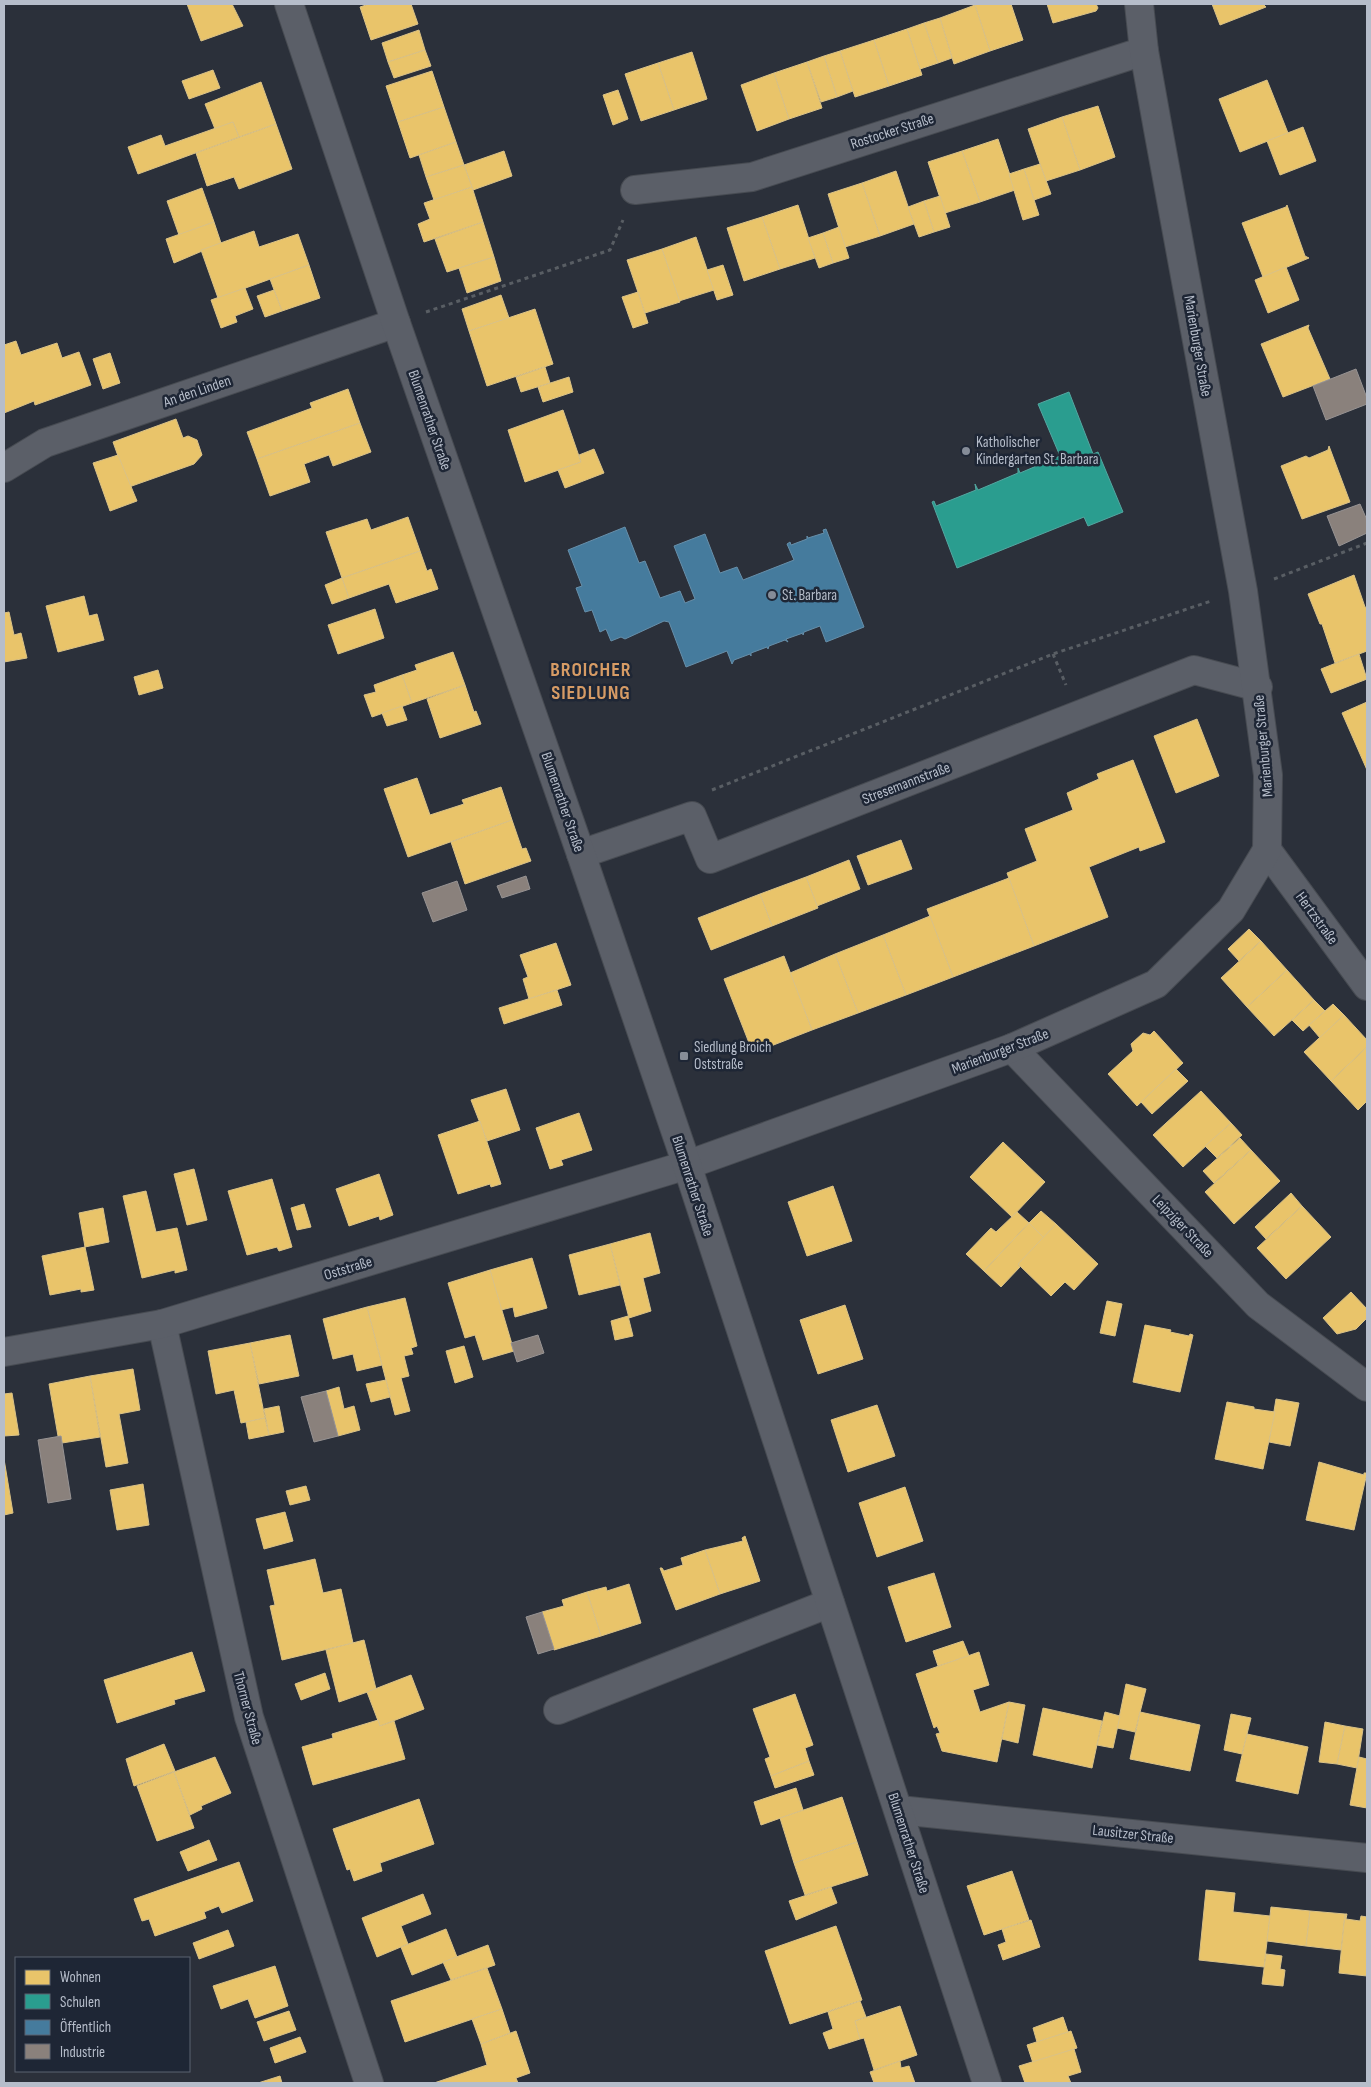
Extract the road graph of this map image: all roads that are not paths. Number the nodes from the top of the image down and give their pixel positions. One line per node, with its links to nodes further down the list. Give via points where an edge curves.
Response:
1 (289, 4): 5 (street, Blumenrather Straße)
2 (1139, 4): 3 (street, Marienburger Straße)
3 (1144, 50): 4 (street, Rostocker Straße, via 752,177); 7 (street, Marienburger Straße)
4 (635, 190)
5 (396, 323): 6 (street, An den Linden, via 45,443); 9 (street, Blumenrather Straße)
6 (4, 468)
7 (1258, 687): 8 (street, Marienburger Straße, via 1268,776); 9 (street, Stresemannstraße, via 1194,670 710,860 692,816)
8 (1267, 850): 10 (street, Hertzstraße); 11 (street, Marienburger Straße, via 1231,910 1156,984)
9 (581, 854): 12 (street, Blumenrather Straße)
10 (1367, 986)
11 (1012, 1048): 12 (street, Marienburger Straße); 15 (street, Leipziger Straße, via 1258,1305)
12 (687, 1165): 13 (street, Oststraße); 16 (street, Blumenrather Straße)
13 (162, 1324): 14 (street, Oststraße); 20 (street, Thorner Straße, via 248,1717)
14 (4, 1352)
15 (1367, 1388)
16 (830, 1603): 17 (street); 18 (street, Blumenrather Straße)
17 (558, 1710)
18 (898, 1810): 19 (street, Lausitzer Straße); 21 (street, Blumenrather Straße)
19 (1367, 1858)
20 (369, 2083)
21 (987, 2083)

